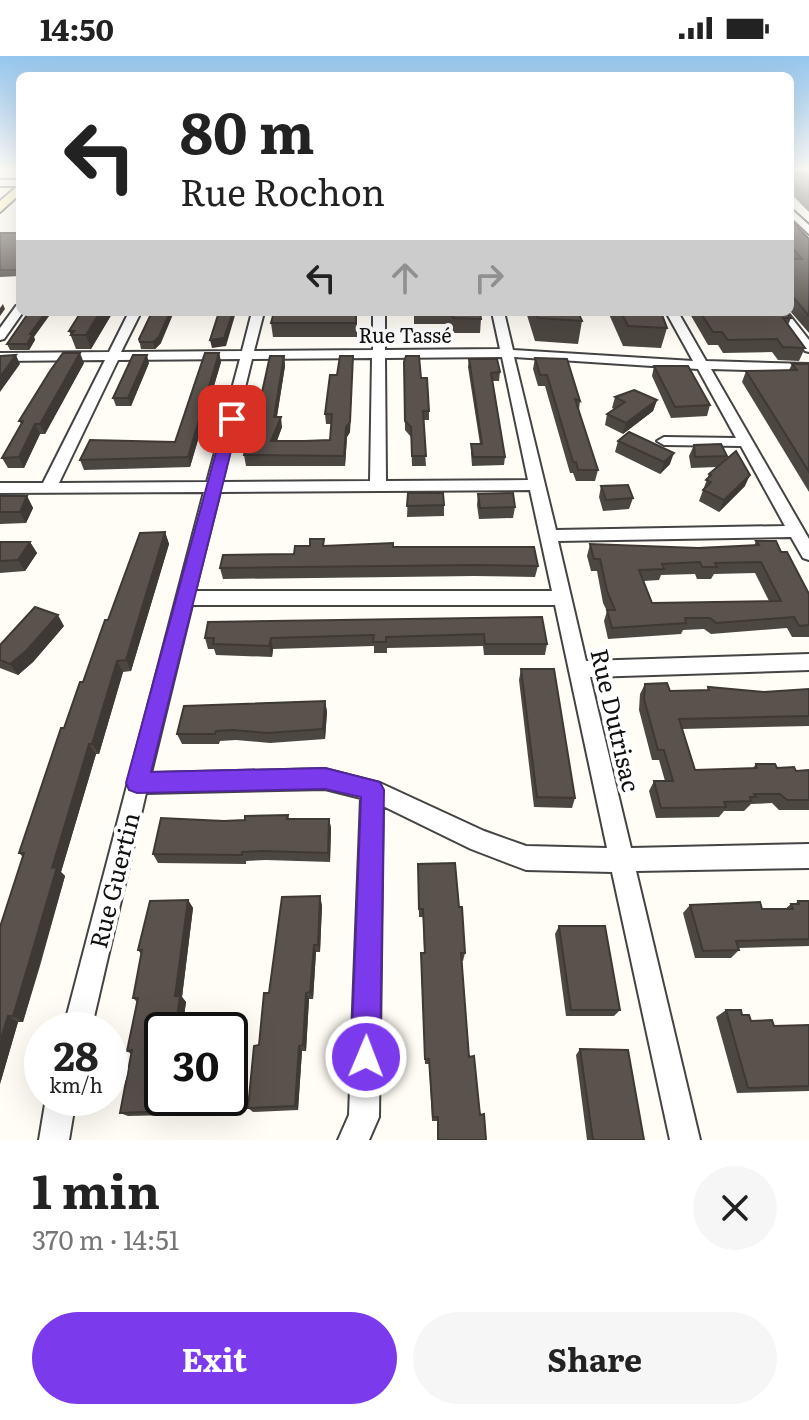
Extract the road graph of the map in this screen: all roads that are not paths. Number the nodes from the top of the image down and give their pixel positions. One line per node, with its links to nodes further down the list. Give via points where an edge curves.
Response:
1 (16, 314): 8 (street)
2 (133, 316): 12 (street)
3 (257, 316): 13 (street, Rue Guertin)
4 (379, 316): 11 (street)
5 (499, 316): 10 (street, Rue Dutrisac)
6 (674, 316): 15 (street)
7 (784, 316): 9 (street)
8 (0, 336)
9 (809, 348)
10 (507, 353): 11 (street, Rue Tassé); 15 (street, Rue Tassé); 20 (street, Rue Dutrisac)
11 (377, 354): 13 (street, Rue Tassé); 19 (street)
12 (113, 356): 13 (street, Rue Tassé); 14 (street, Rue Tassé); 22 (street)
13 (248, 356): 21 (street, Rue Guertin)
14 (0, 357)
15 (702, 365): 16 (street, Rue Tassé); 18 (street)
16 (809, 368)
17 (664, 441): 18 (street)
18 (746, 442): 24 (street)
19 (378, 484): 20 (street); 21 (street)
20 (537, 485): 25 (street, Rue Dutrisac)
21 (215, 486): 22 (street); 27 (street, Rue Guertin)
22 (49, 487): 23 (street)
23 (0, 488)
24 (796, 531): 25 (street); 26 (street)
25 (547, 536): 28 (street, Rue Dutrisac)
26 (809, 554)
27 (184, 598): 28 (street); 31 (street, Rue Guertin)
28 (563, 598): 30 (street, Rue Dutrisac)
29 (809, 662): 30 (street)
30 (579, 669): 34 (street, Rue Dutrisac)
31 (137, 783): 32 (street, via 325,779); 35 (street, Rue Guertin)
32 (372, 790): 34 (street, via 526,858); 38 (street, via 364,1117)
33 (809, 856): 34 (street)
34 (622, 860): 39 (street, Rue Dutrisac)
35 (81, 1012)
36 (58, 1116): 37 (street)
37 (54, 1140)
38 (353, 1140)
39 (685, 1140)

